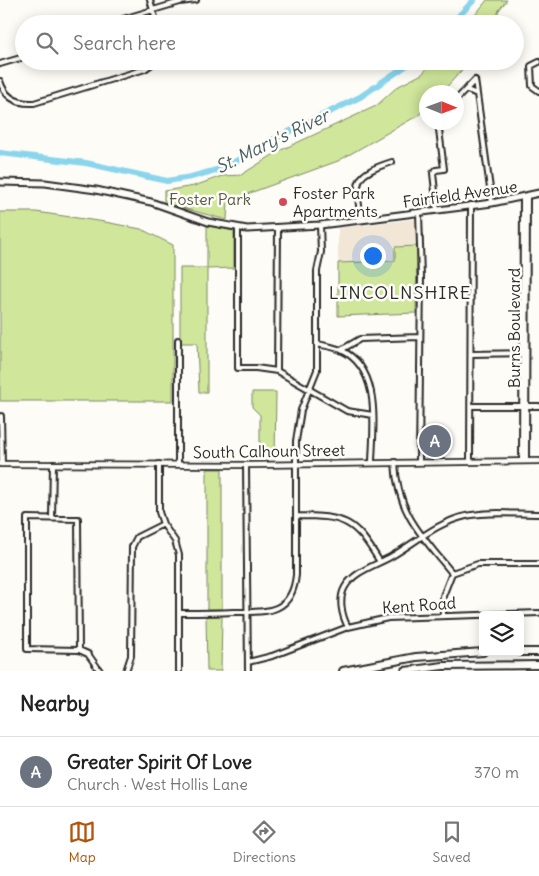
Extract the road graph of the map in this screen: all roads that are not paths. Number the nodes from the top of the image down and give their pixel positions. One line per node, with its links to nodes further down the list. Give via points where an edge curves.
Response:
1 (150, 0): 3 (street)
2 (196, 0): 3 (street)
3 (153, 9): 4 (street); 5 (street)
4 (134, 15)
5 (155, 15)
6 (15, 60): 8 (street)
7 (539, 62): 12 (street, via 531,66 531,73 532,86)
8 (0, 64)
9 (143, 70): 10 (street, via 27,103 10,98)
10 (0, 81)
11 (467, 90): 13 (street); 14 (street); 14 (street, via 475,80)
12 (539, 91)
13 (464, 93)
14 (477, 94): 20 (street)
15 (439, 130): 22 (street, via 444,169 434,170 433,174)
16 (392, 162): 24 (street, via 367,171 360,179 357,191)
17 (0, 182): 26 (main road, Fairfield Avenue, via 66,186 124,195 208,222)
18 (539, 193): 19 (main road, Fairfield Avenue)
19 (525, 197): 20 (main road, Fairfield Avenue); 32 (street, Burns Boulevard)
20 (492, 202): 21 (main road, Fairfield Avenue)
21 (471, 205): 22 (main road, Fairfield Avenue); 33 (street)
22 (437, 210): 23 (main road, Fairfield Avenue)
23 (418, 213): 24 (main road, Fairfield Avenue); 28 (street)
24 (361, 220): 25 (main road, Fairfield Avenue)
25 (320, 225): 27 (main road, Fairfield Avenue); 30 (street)
26 (238, 228): 27 (main road, Fairfield Avenue); 34 (street, via 238,368)
27 (278, 228): 34 (street)
28 (419, 337): 31 (street, via 360,338); 46 (street)
29 (178, 340): 51 (street)
30 (318, 344): 31 (street); 35 (street, via 317,370)
31 (342, 350): 39 (street, via 366,377 372,395)
32 (524, 353): 33 (street); 37 (street, Burns Boulevard)
33 (470, 354): 36 (street)
34 (277, 371): 35 (street)
35 (310, 389): 39 (street, via 347,411); 47 (street, via 298,425)
36 (471, 406): 37 (street); 41 (street)
37 (524, 406): 38 (street); 42 (street, Burns Boulevard)
38 (539, 406)
39 (373, 415): 44 (street)
40 (1, 416): 48 (street)
41 (470, 461): 42 (street, South Calhoun Street); 46 (street, South Calhoun Street)
42 (524, 461): 43 (street, South Calhoun Street)
43 (539, 461)
44 (372, 462): 45 (street, South Calhoun Street); 47 (street, South Calhoun Street)
45 (395, 462): 46 (street, South Calhoun Street); 57 (street, via 400,499)
46 (419, 462)
47 (297, 463): 52 (street, South Calhoun Street); 54 (street)
48 (1, 464): 49 (street, South Calhoun Street)
49 (53, 464): 50 (street, South Calhoun Street); 55 (street)
50 (159, 464): 51 (street, South Calhoun Street); 56 (street, via 159,512)
51 (178, 464): 52 (street, South Calhoun Street)
52 (246, 465): 61 (street)
53 (539, 514): 57 (street, via 466,516 441,525)
54 (296, 516): 58 (street, via 332,516 348,523 365,539); 61 (street, via 296,575 291,595 281,606 264,613)
55 (52, 518): 66 (street, via 78,519); 66 (street, via 27,518 27,649)
56 (163, 524): 62 (street, via 175,541 179,555); 73 (street, via 137,537 132,547 131,656)
57 (422, 537): 58 (street); 60 (street)
58 (380, 562): 65 (street, via 349,580 343,589 341,607)
59 (539, 564): 60 (street, via 478,564)
60 (452, 573): 64 (street, via 444,596)
61 (247, 612): 62 (street); 70 (street)
62 (180, 613): 74 (street)
63 (539, 613): 64 (street, Kent Road)
64 (443, 615): 65 (street, Kent Road, via 388,618)
65 (348, 627): 70 (street, Kent Road)
66 (79, 650): 72 (street, via 88,654)
67 (479, 652): 76 (highway, via 416,657)
68 (524, 652): 69 (highway)
69 (539, 652)
70 (248, 662): 75 (street)
71 (539, 665): 77 (highway, via 444,666)
72 (100, 671)
73 (126, 671)
74 (179, 671)
75 (248, 671)
76 (343, 671)
77 (405, 671)

